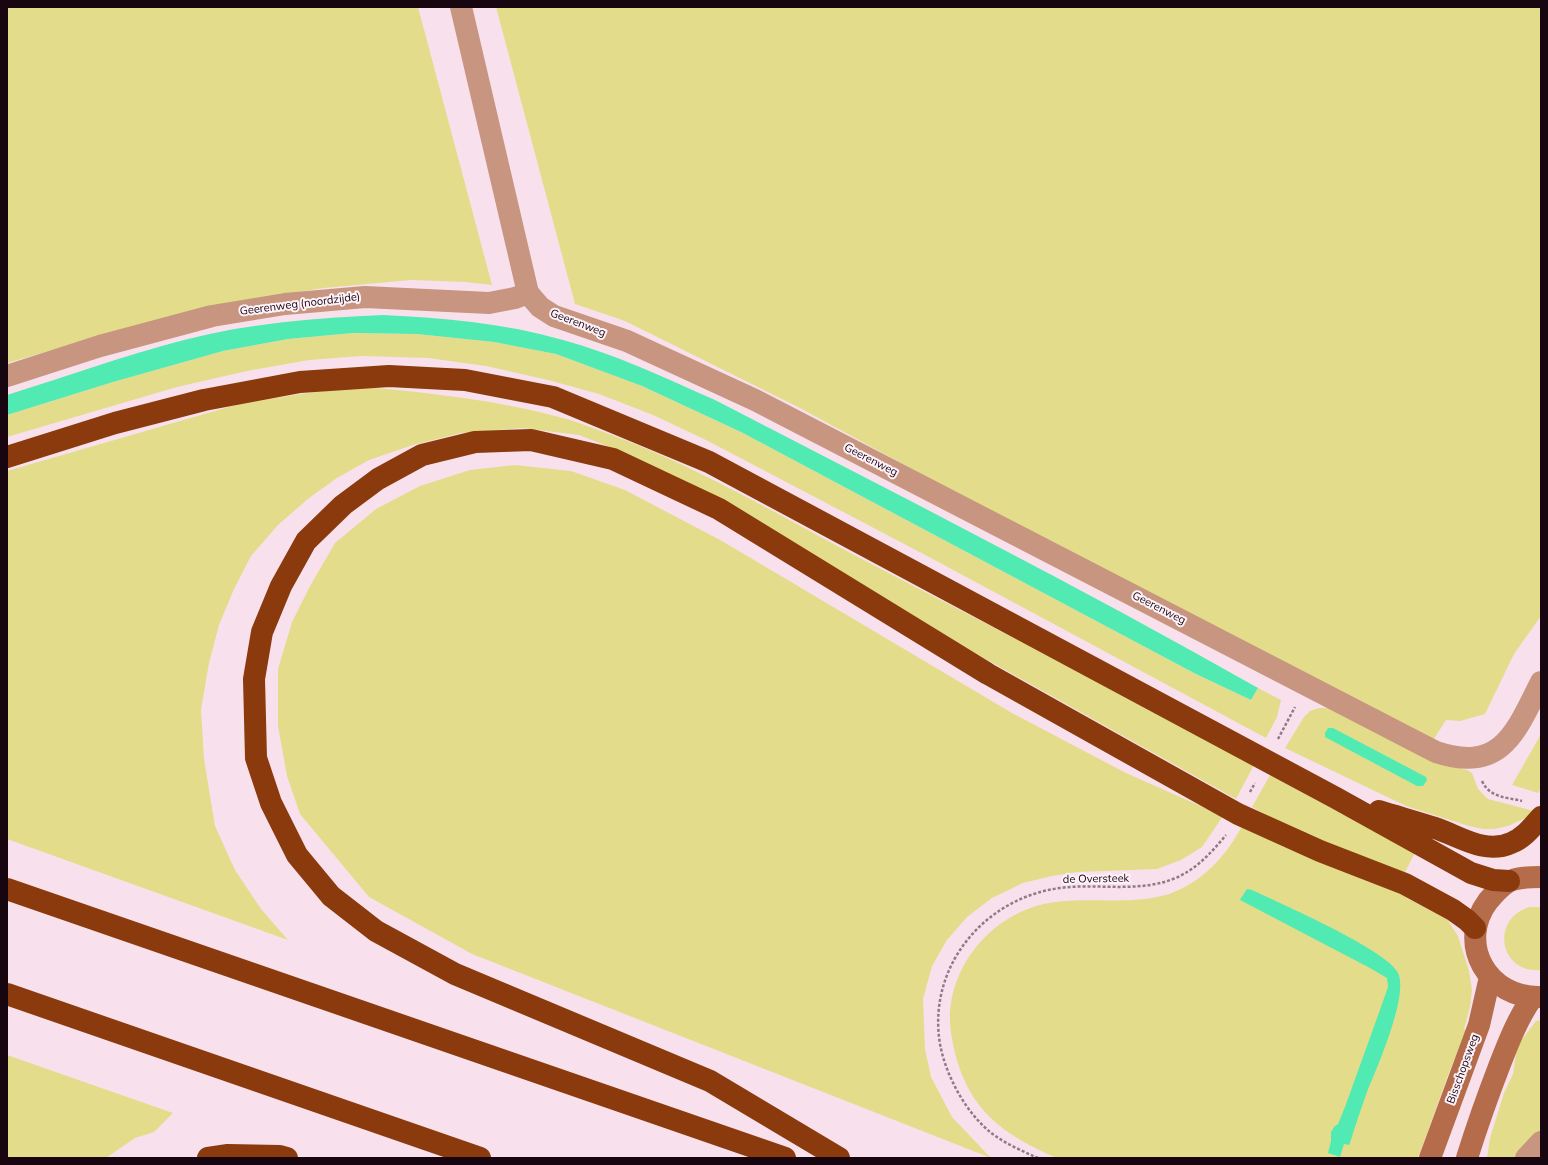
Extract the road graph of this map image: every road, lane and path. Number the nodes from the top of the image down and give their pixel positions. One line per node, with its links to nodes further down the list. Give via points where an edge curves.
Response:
1 (461, 7): 2 (street, Geerenweg)
2 (528, 293): 3 (street, Geerenweg (noordzijde), via 489,303 365,297 285,304 212,316 100,346); 6 (street, Geerenweg, via 540,307 554,316 627,342 755,400)
3 (7, 376)
4 (7, 457): 8 (highway, via 115,423 204,400 300,382 389,376 465,380 553,397 709,462)
5 (1541, 682): 7 (street, Geerenweg, via 1512,736 1491,753)
6 (1307, 685): 7 (street, Geerenweg, via 1436,752 1460,758); 8 (path, de Oversteek)
7 (1476, 758): 10 (path, via 1482,782 1489,792)
8 (1266, 762): 9 (highway); 11 (path, de Oversteek)
9 (1336, 798): 10 (highway, via 1480,845 1496,847 1521,838); 13 (highway, via 1471,873 1493,880)
10 (1535, 810)
11 (1238, 814): 15 (highway, via 1320,851 1405,884 1453,910); 24 (highway, via 988,674 719,509 613,459 531,440 476,442 422,455 378,479 343,505 306,541 281,586 262,632 254,679 256,758 271,803 297,856 331,896 376,931 456,974 710,1081); 25 (path, de Oversteek, via 1208,856 1187,873 1149,885 1077,886 1038,892 1020,898 992,914 968,938 958,953 943,988 939,1012 940,1047 950,1076 963,1100 990,1132)
12 (1541, 876): 13 (main road)
13 (1509, 881): 15 (main road, via 1492,895 1482,909)
14 (7, 889): 23 (highway)
15 (1476, 928): 16 (main road, via 1476,954)
16 (1490, 977): 18 (main road, via 1509,992); 26 (main road, Bisschopsweg, via 1479,1026)
17 (7, 994): 22 (highway)
18 (1537, 998): 27 (main road, via 1526,1007 1510,1037)
19 (1541, 1142): 28 (street)
20 (208, 1158): 21 (highway, via 228,1155)
21 (287, 1158)
22 (480, 1158)
23 (785, 1158)
24 (839, 1158)
25 (1038, 1158)
26 (1430, 1158)
27 (1467, 1158)
28 (1526, 1158)

